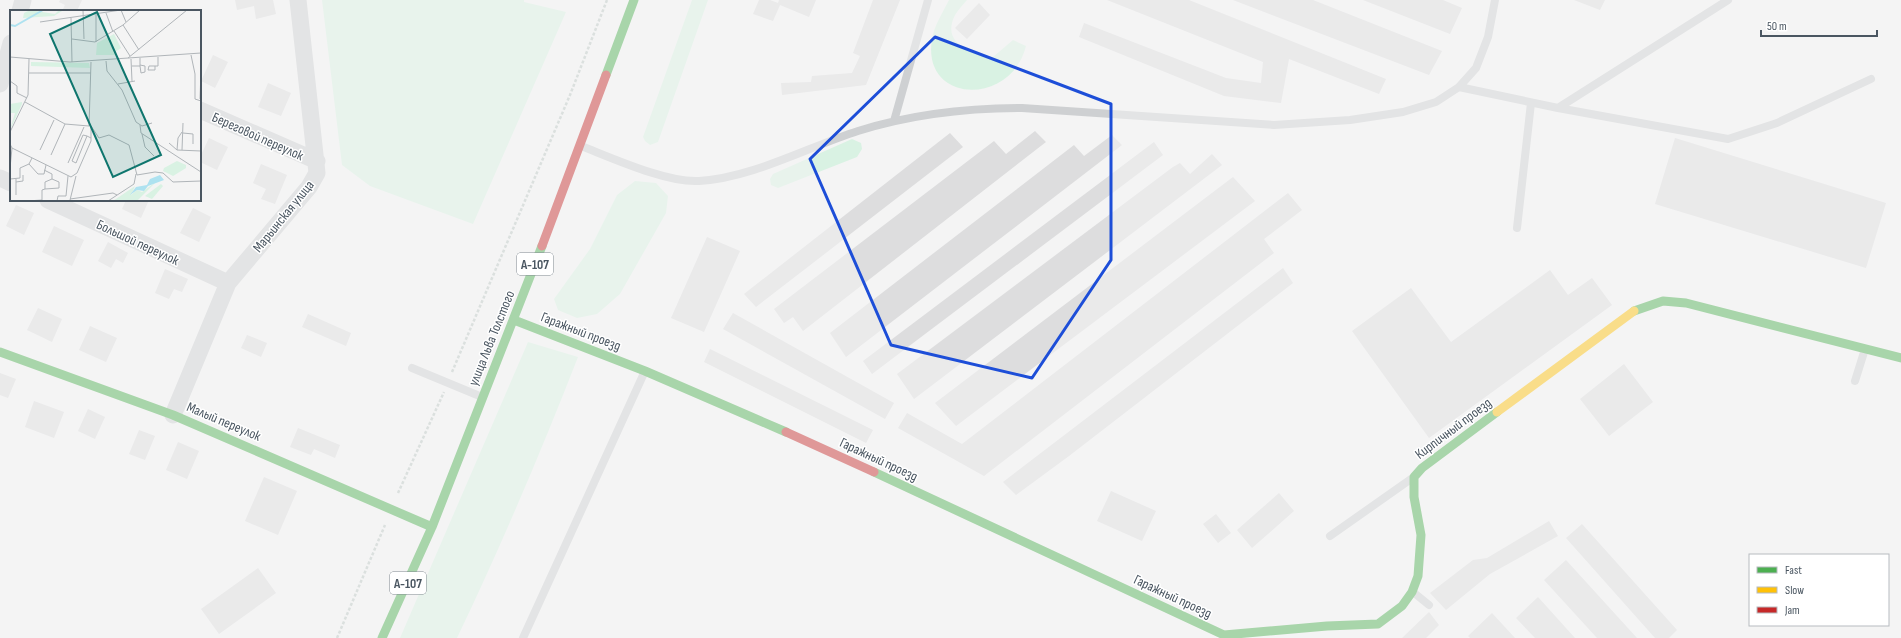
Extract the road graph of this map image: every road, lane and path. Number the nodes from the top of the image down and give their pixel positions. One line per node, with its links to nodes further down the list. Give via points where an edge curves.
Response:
1 (23, 0): 8 (street)
2 (298, 0): 18 (street, Марьинская улица)
3 (607, 0): 31 (path, via 570,95)
4 (634, 0): 17 (main road, улица Льва Толстого / А-107)
5 (928, 0): 16 (lane)
6 (1495, 0): 12 (lane, via 1488,37 1476,68)
7 (1728, 0): 14 (lane)
8 (20, 10)
9 (10, 47): 11 (street)
10 (1871, 79): 14 (lane, via 1777,123 1728,139)
11 (0, 84)
12 (1459, 87): 13 (lane); 16 (lane, via 1436,102 1403,112 1350,120 1274,125 1022,108 982,108)
13 (1531, 103): 14 (lane); 22 (lane)
14 (1558, 108)
15 (201, 110): 18 (street, Береговой переулок)
16 (894, 121): 17 (lane, via 730,176 698,181 672,178 645,170)
17 (581, 146): 24 (main road, улица Льва Толстого / А-107)
18 (317, 161): 23 (street, Марьинская улица, via 317,173 309,187)
19 (0, 178): 20 (street)
20 (10, 183)
21 (50, 201): 23 (street, Большой переулок)
22 (1517, 228)
23 (228, 284): 33 (street, Марьинская улица)
24 (514, 320): 29 (main road, Гаражный проезд); 32 (main road, улица Льва Толстого / А-107)
25 (1865, 348): 27 (main road, Кирпичный проезд); 30 (lane); 34 (main road, Кирпичный проезд, via 1686,303 1663,301 1630,312 1422,468)
26 (0, 352): 33 (main road, Малый переулок)
27 (1901, 358)
28 (412, 368): 31 (lane)
29 (645, 371): 40 (main road, Гаражный проезд, via 821,447); 43 (lane)
30 (1855, 381)
31 (448, 382): 32 (lane); 35 (path)
32 (483, 397): 36 (main road, улица Льва Толстого / А-107)
33 (173, 415): 35 (main road, Малый переулок)
34 (1414, 477): 37 (lane); 38 (main road, Кирпичный проезд, via 1414,497 1421,535 1418,576)
35 (391, 509): 36 (main road, Малый переулок); 41 (path)
36 (432, 527): 42 (main road, улица Льва Толстого / А-107)
37 (1330, 536)
38 (1412, 592): 39 (lane); 40 (main road, Кирпичный проезд, via 1402,606 1378,624 1327,626)
39 (1429, 605)
40 (1227, 637)
41 (337, 638)
42 (382, 638)
43 (523, 638)

